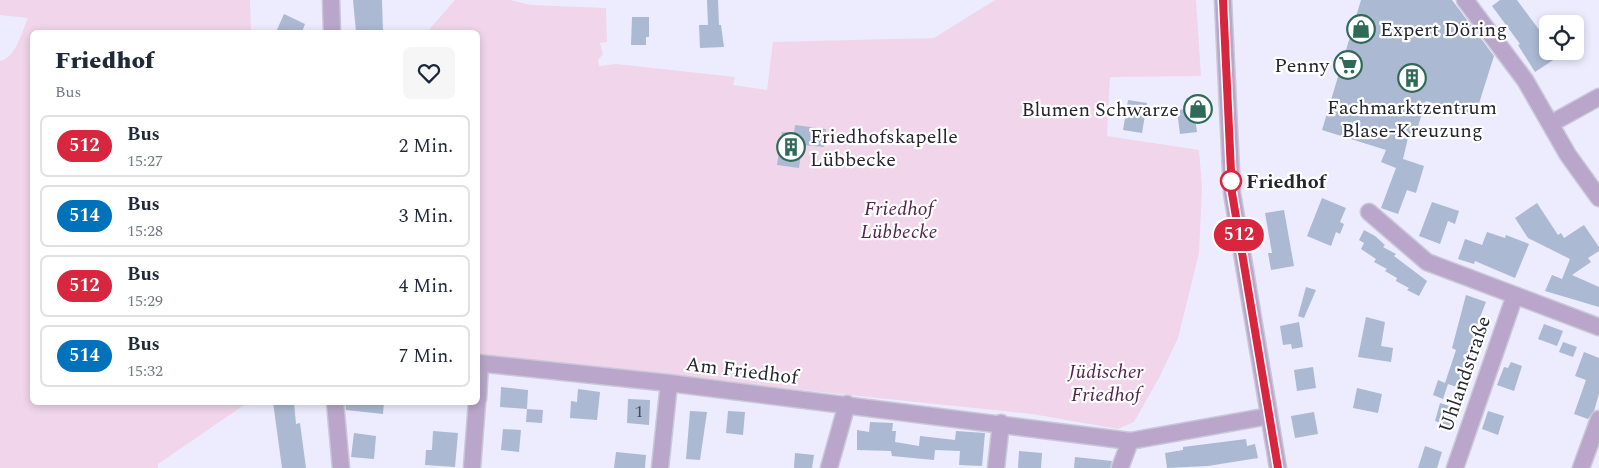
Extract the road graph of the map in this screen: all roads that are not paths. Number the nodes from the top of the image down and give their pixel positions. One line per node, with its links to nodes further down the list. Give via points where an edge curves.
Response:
1 (331, 0): 4 (street)
2 (1223, 0): 16 (street, via 1232,193)
3 (1465, 0): 6 (street, via 1525,80)
4 (332, 30)
5 (1599, 97): 6 (street)
6 (1552, 123): 7 (street, via 1568,155)
7 (1599, 198)
8 (1369, 212): 9 (street, via 1427,262)
9 (1515, 295): 10 (street); 27 (street, Uhlandstraße)
10 (1599, 327)
11 (480, 363): 12 (street, Am Friedhof)
12 (669, 383): 13 (street, Am Friedhof); 22 (street)
13 (847, 404): 18 (street, Am Friedhof); 23 (street)
14 (335, 405): 20 (street)
15 (477, 405): 21 (street)
16 (1269, 416): 19 (street, Am Friedhof); 26 (street)
17 (1599, 419): 28 (street)
18 (1001, 423): 19 (street, Am Friedhof); 24 (street)
19 (1130, 441): 25 (street)
20 (342, 468)
21 (472, 468)
22 (660, 468)
23 (830, 468)
24 (996, 468)
25 (1120, 468)
26 (1278, 468)
27 (1455, 468)
28 (1581, 468)

